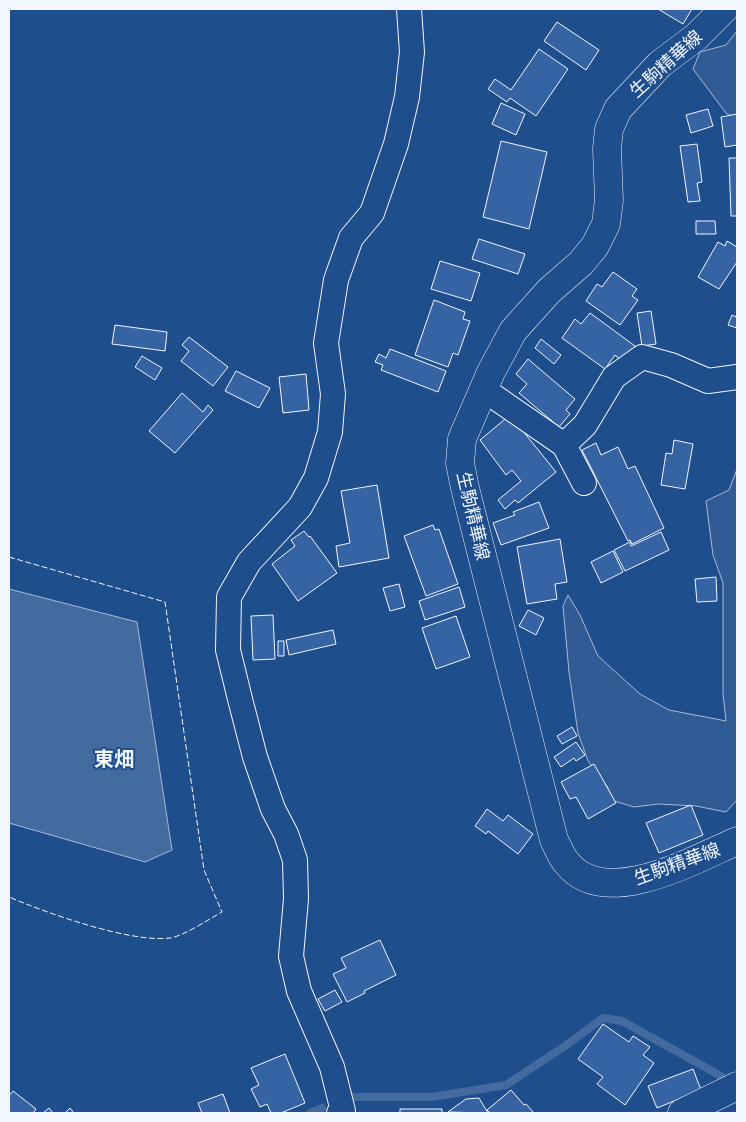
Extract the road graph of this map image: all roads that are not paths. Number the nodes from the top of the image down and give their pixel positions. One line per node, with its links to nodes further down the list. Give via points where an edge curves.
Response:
1 (409, 9): 9 (street, via 412,52 396,144 372,212 351,238 336,280 326,343 333,394 330,432 316,478 300,507 249,562 229,597 228,650 241,703 255,757 295,860 292,956 300,991 332,1067)
2 (724, 9): 4 (main road, 生駒精華線, via 696,37 660,64 618,109 609,129 606,224 582,263 549,291 513,331)
3 (737, 377): 5 (street, via 708,381 642,357 614,377 586,425)
4 (483, 389): 5 (street); 7 (main road, 生駒精華線, via 462,439 460,463 552,830 567,864 582,875 606,884 628,882 656,875)
5 (564, 445): 6 (street)
6 (584, 483)
7 (737, 841)
8 (737, 1086): 10 (main road)
9 (342, 1113)
10 (682, 1113)

